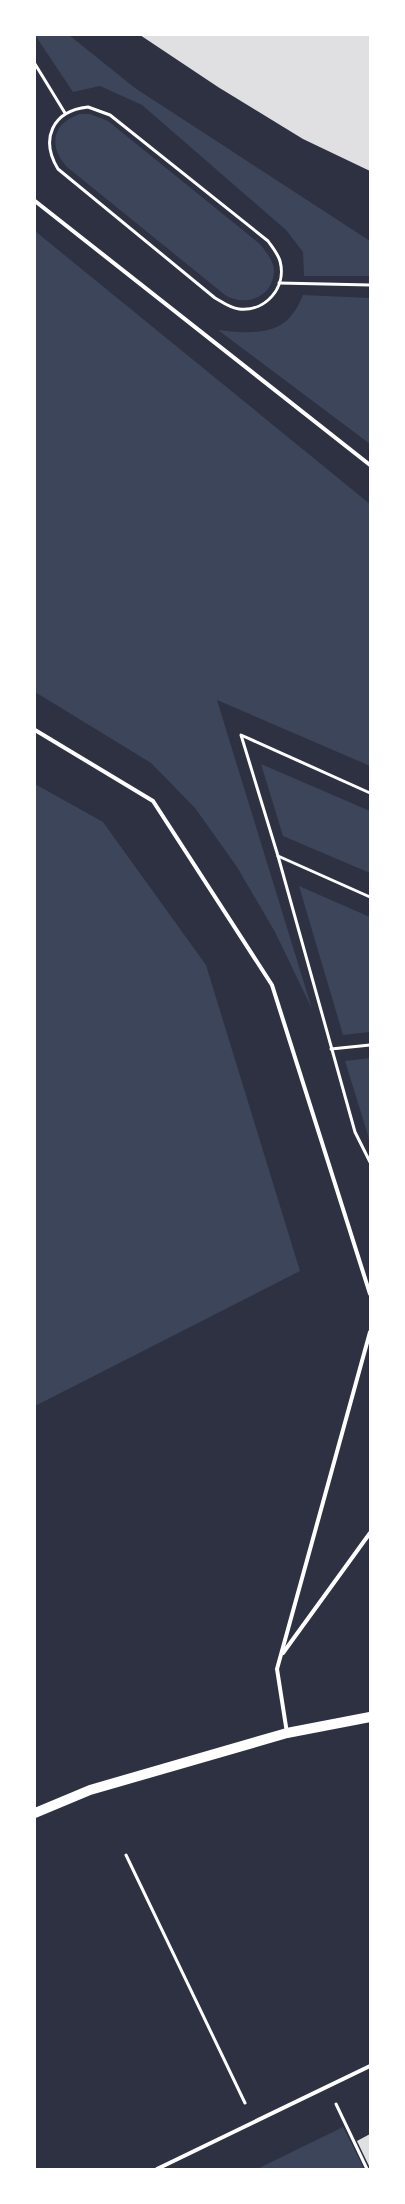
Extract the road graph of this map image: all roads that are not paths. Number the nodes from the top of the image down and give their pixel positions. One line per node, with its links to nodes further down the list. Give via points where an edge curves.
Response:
1 (35, 201): 2 (lane)
2 (370, 465)
3 (35, 730): 4 (lane, via 153,801 272,985)
4 (370, 1294)
5 (370, 1332): 7 (lane)
6 (370, 1533): 7 (lane)
7 (282, 1654): 9 (lane, via 277,1668)
8 (370, 1717): 9 (main road)
9 (287, 1733): 10 (main road, via 90,1790)
10 (35, 1813)
11 (370, 2066): 12 (lane)
12 (157, 2169)

